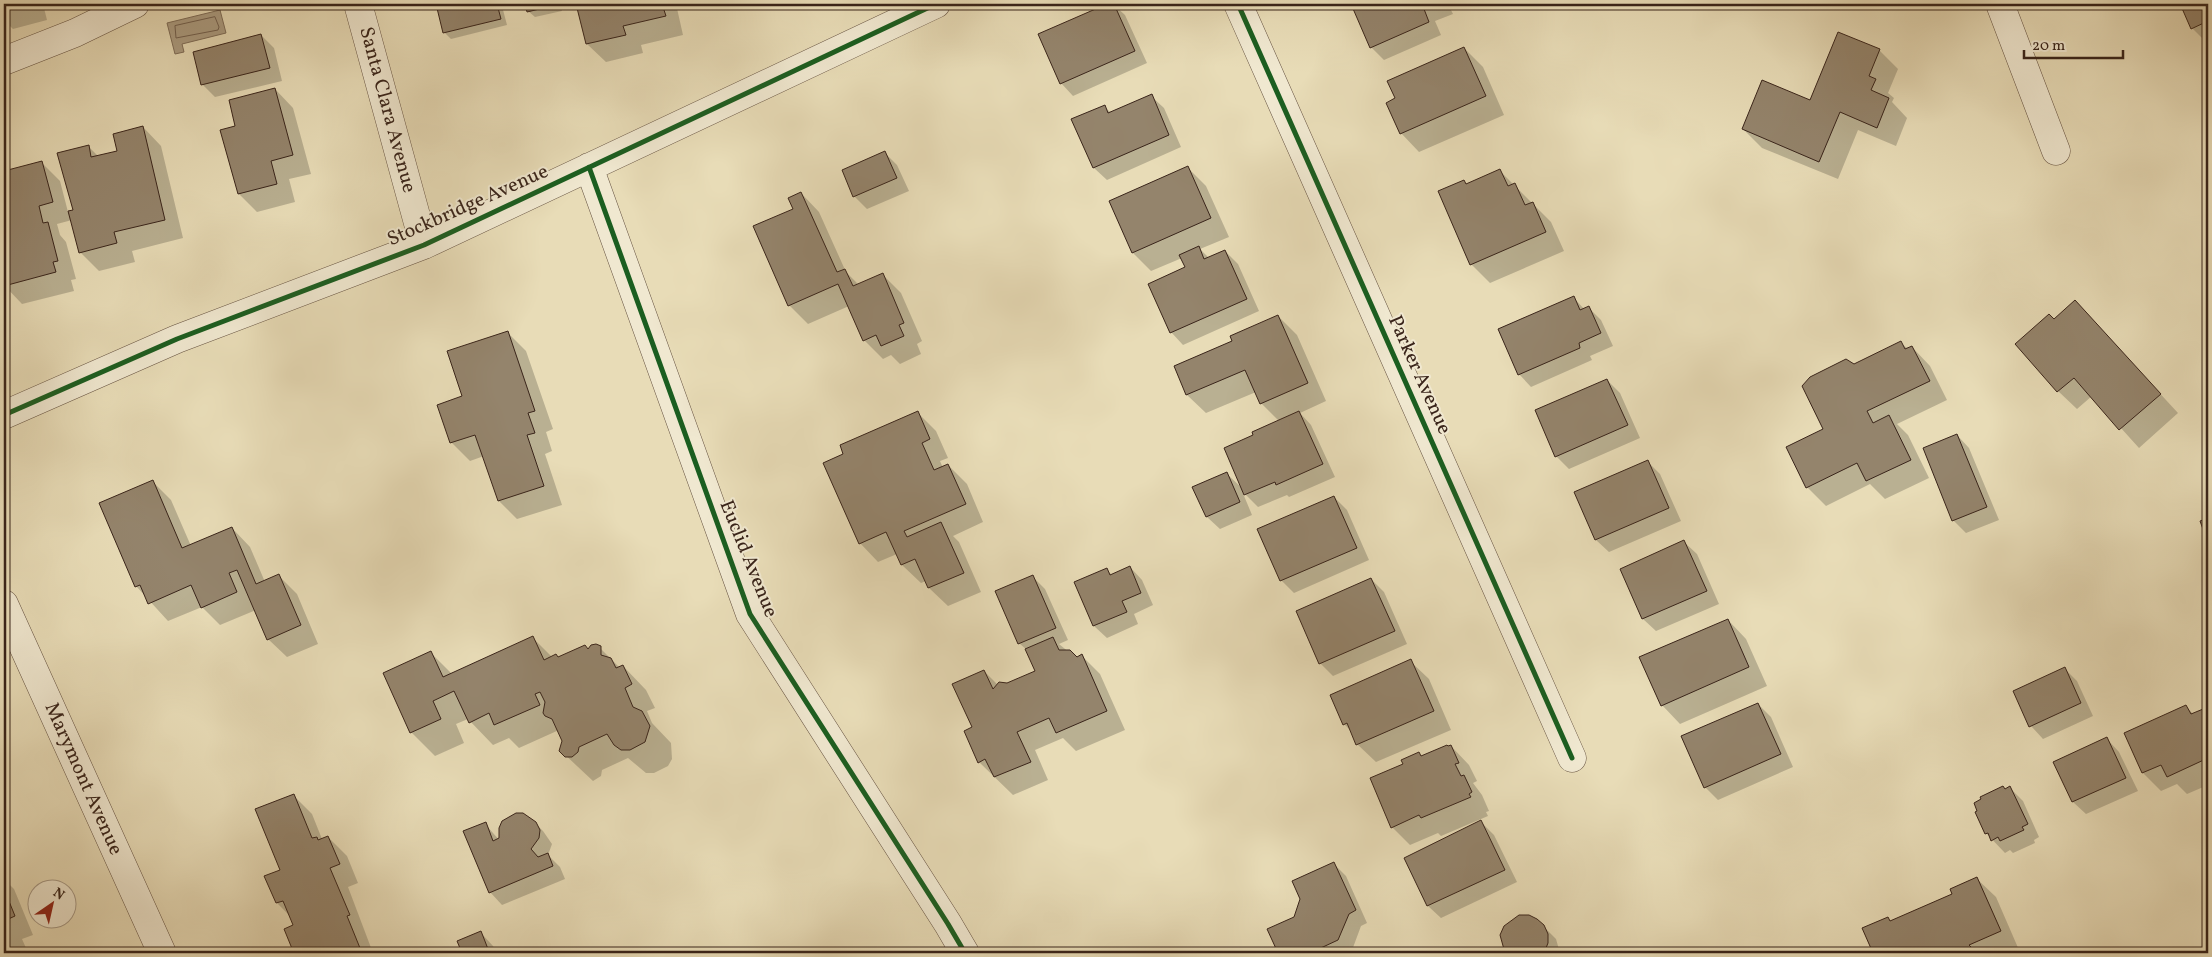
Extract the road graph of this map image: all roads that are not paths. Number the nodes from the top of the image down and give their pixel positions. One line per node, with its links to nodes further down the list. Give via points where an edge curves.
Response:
1 (135, 4): 6 (street, via 76,33)
2 (358, 4): 9 (street, Santa Clara Avenue)
3 (936, 4): 8 (street, Stockbridge Avenue)
4 (1238, 4): 12 (street, Parker Avenue)
5 (2000, 4): 7 (street)
6 (4, 61)
7 (2056, 151)
8 (589, 167): 9 (street, Stockbridge Avenue); 14 (street, Euclid Avenue, via 750,614)
9 (424, 245): 10 (street, Stockbridge Avenue, via 177,339)
10 (4, 415)
11 (4, 604): 13 (street, Marymont Avenue)
12 (1572, 758)
13 (162, 953)
14 (965, 953)

